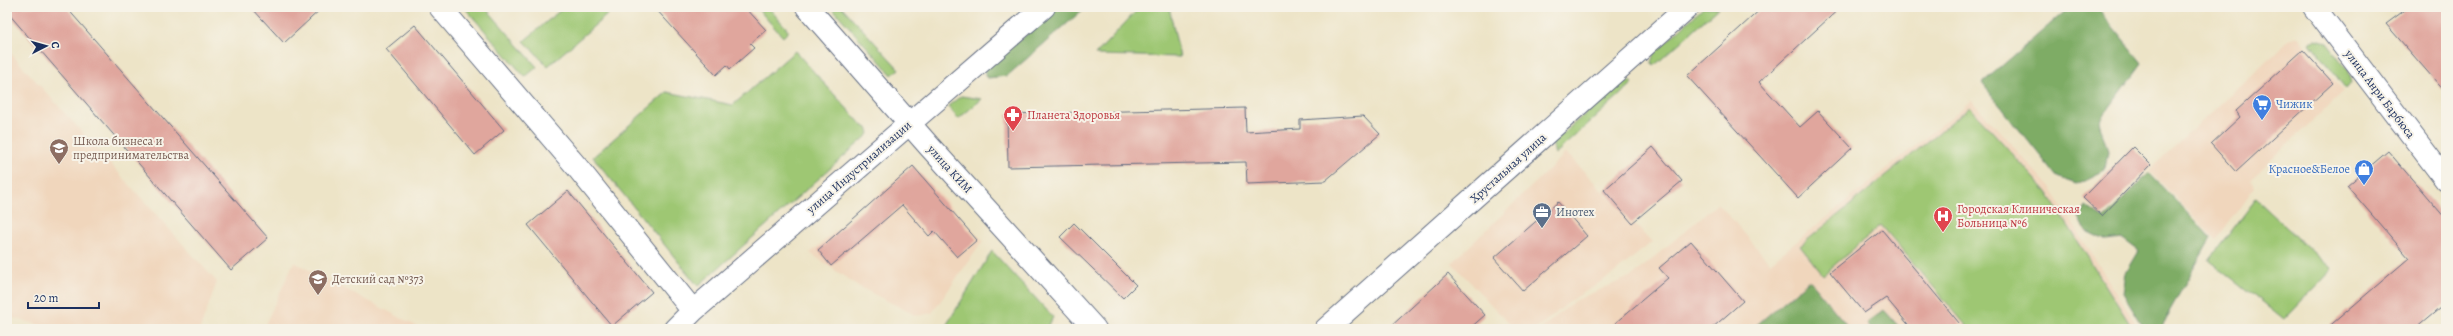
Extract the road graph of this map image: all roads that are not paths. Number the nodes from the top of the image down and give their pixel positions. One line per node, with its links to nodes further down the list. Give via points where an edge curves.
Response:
1 (440, 7): 8 (street, via 577,167)
2 (807, 7): 6 (street, улица КИМ)
3 (1044, 7): 6 (street, улица Индустриализации)
4 (1688, 7): 11 (street, Хрустальная улица)
5 (2314, 7): 7 (street, улица Анри Барбюса)
6 (910, 123): 8 (street, улица Индустриализации); 10 (street, улица КИМ)
7 (2446, 180)
8 (693, 311): 9 (street, улица Индустриализации)
9 (675, 329)
10 (1095, 329)
11 (1326, 329)

